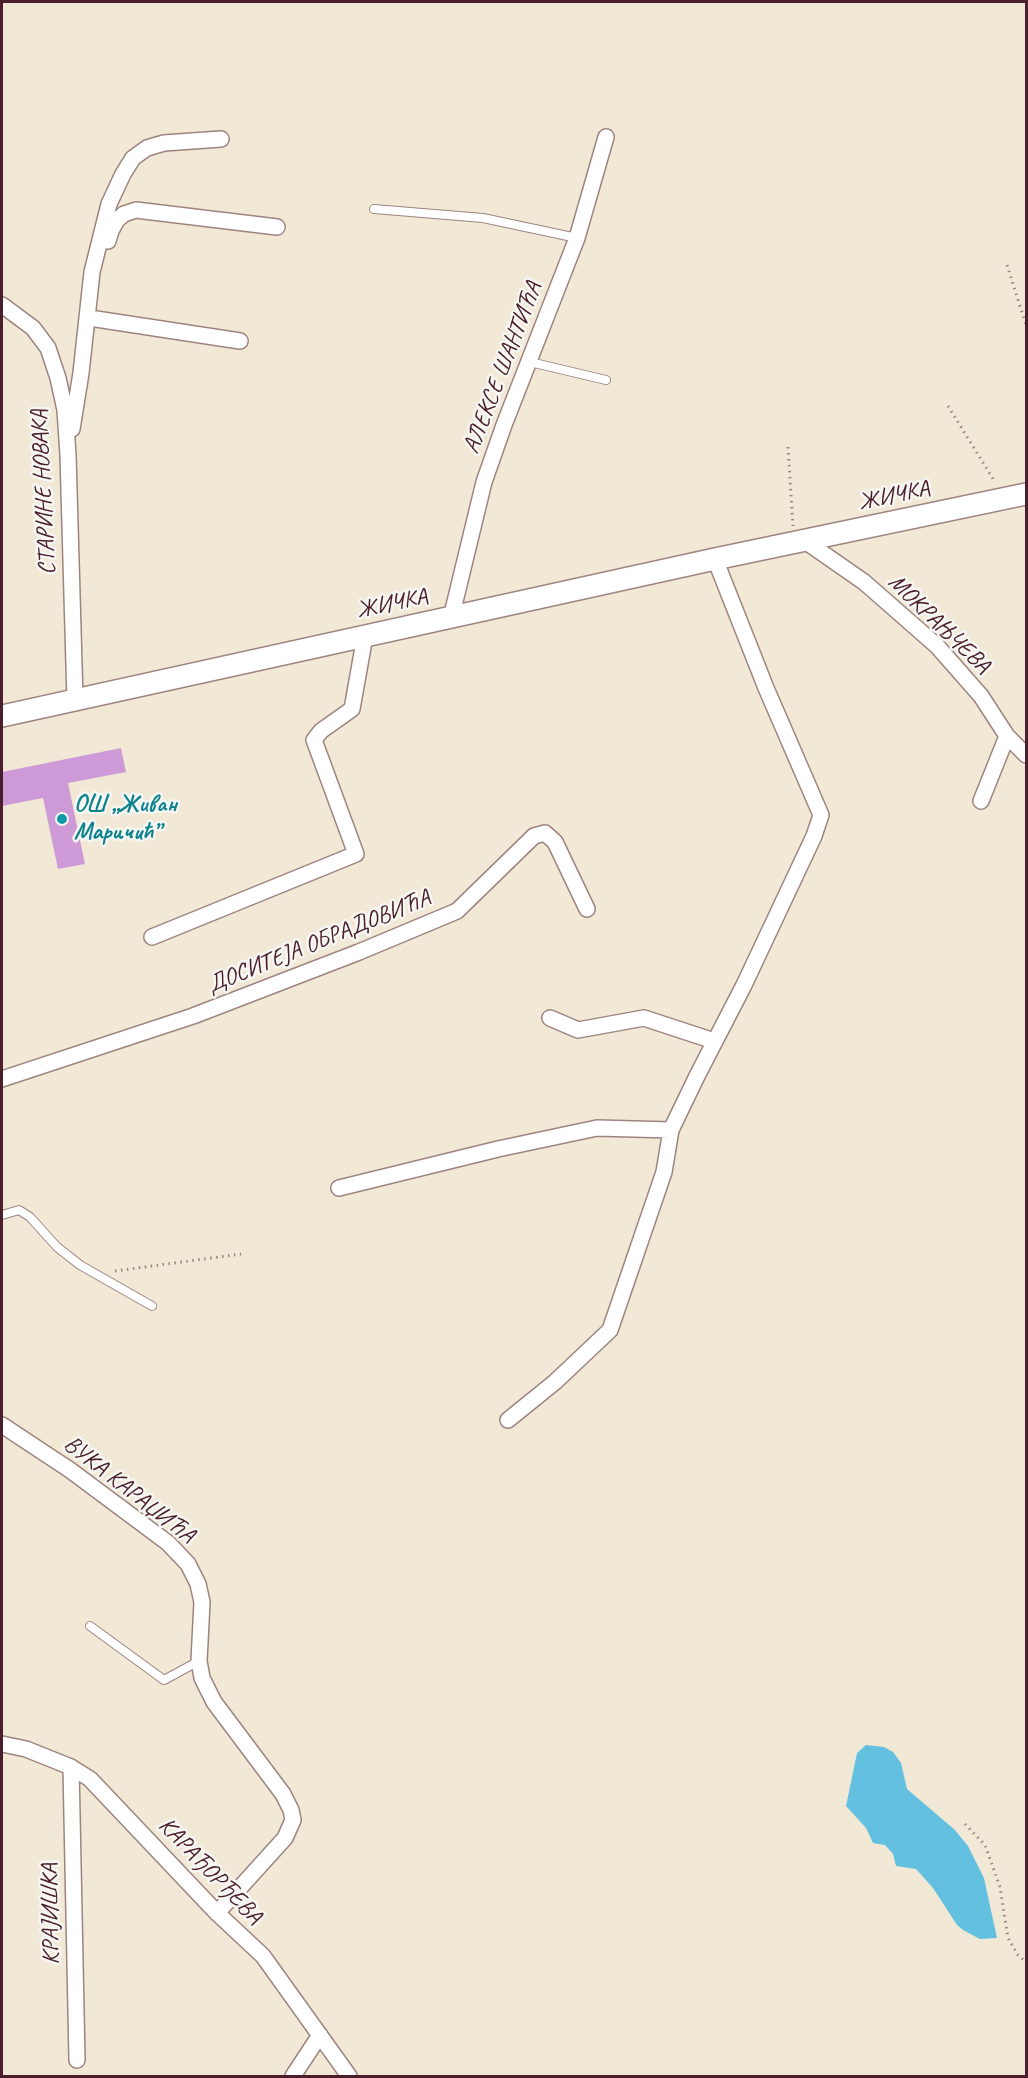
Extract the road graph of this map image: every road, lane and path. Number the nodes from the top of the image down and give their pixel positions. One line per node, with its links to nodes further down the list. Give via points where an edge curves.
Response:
1 (606, 137): 5 (street, АЛЕКСЕ ШАНТИЋА)
2 (221, 139): 12 (street, via 147,148 133,158 123,174 109,204 92,272)
3 (374, 208): 5 (lane, via 483,218)
4 (277, 226): 8 (street, via 136,210 124,214 111,231 102,262)
5 (578, 238): 11 (street, АЛЕКСЕ ШАНТИЋА)
6 (1007, 266): 9 (path)
7 (2, 305): 16 (street, СТАРИНЕ НОВАКА, via 33,328 48,348 65,410)
8 (96, 319): 10 (street); 12 (street, via 90,364)
9 (1026, 325)
10 (240, 341)
11 (530, 362): 13 (lane); 20 (street, АЛЕКСЕ ШАНТИЋА, via 484,482)
12 (81, 373): 16 (street)
13 (606, 380)
14 (948, 406): 17 (path)
15 (788, 447): 18 (path)
16 (68, 455): 22 (street, СТАРИНЕ НОВАКА)
17 (1016, 496): 18 (main road, ЖИЧКА)
18 (799, 542): 19 (main road, ЖИЧКА); 24 (street, МОКРАЊЧЕВА, via 864,582 937,646 981,696)
19 (715, 559): 20 (main road, ЖИЧКА); 30 (street, via 821,815 744,985)
20 (451, 618): 21 (main road, ЖИЧКА)
21 (365, 636): 22 (main road, ЖИЧКА); 28 (street, via 352,709 314,740 356,854)
22 (75, 700): 23 (main road, ЖИЧКА)
23 (2, 716)
24 (1007, 736): 25 (street, МОКРАЊЧЕВА); 26 (street)
25 (1026, 754)
26 (981, 801)
27 (587, 909): 31 (street, ДОСИТЕЈА ОБРАДОВИЋА, via 555,842 545,833 534,836 457,911 193,1016)
28 (152, 936)
29 (550, 1018): 30 (street, via 578,1030 644,1018)
30 (714, 1041): 32 (street)
31 (2, 1079)
32 (671, 1131): 33 (street, via 597,1128); 38 (street, via 664,1172 610,1330)
33 (339, 1188)
34 (2, 1215): 36 (lane, via 19,1210 57,1247)
35 (241, 1254): 36 (path)
36 (96, 1274): 37 (lane)
37 (152, 1306)
38 (508, 1420)
39 (2, 1425): 41 (street, ВУКА КАРАЏИЋА, via 159,1536 188,1564 202,1602)
40 (90, 1626): 41 (lane, via 164,1680)
41 (199, 1661): 45 (street, ВУКА КАРАЏИЋА, via 202,1678 214,1702 283,1794 293,1820 285,1838)
42 (2, 1744): 43 (street, КАРАЂОРЂЕВА)
43 (71, 1767): 45 (street, КАРАЂОРЂЕВА, via 90,1779); 48 (street, КРАЈИШКА)
44 (965, 1824): 46 (path, via 985,1845 1000,1887 1008,1938)
45 (217, 1913): 47 (street, КАРАЂОРЂЕВА, via 263,1956)
46 (1026, 1962)
47 (320, 2034): 49 (street); 50 (street, КАРАЂОРЂЕВА)
48 (77, 2060)
49 (293, 2076)
50 (349, 2076)

